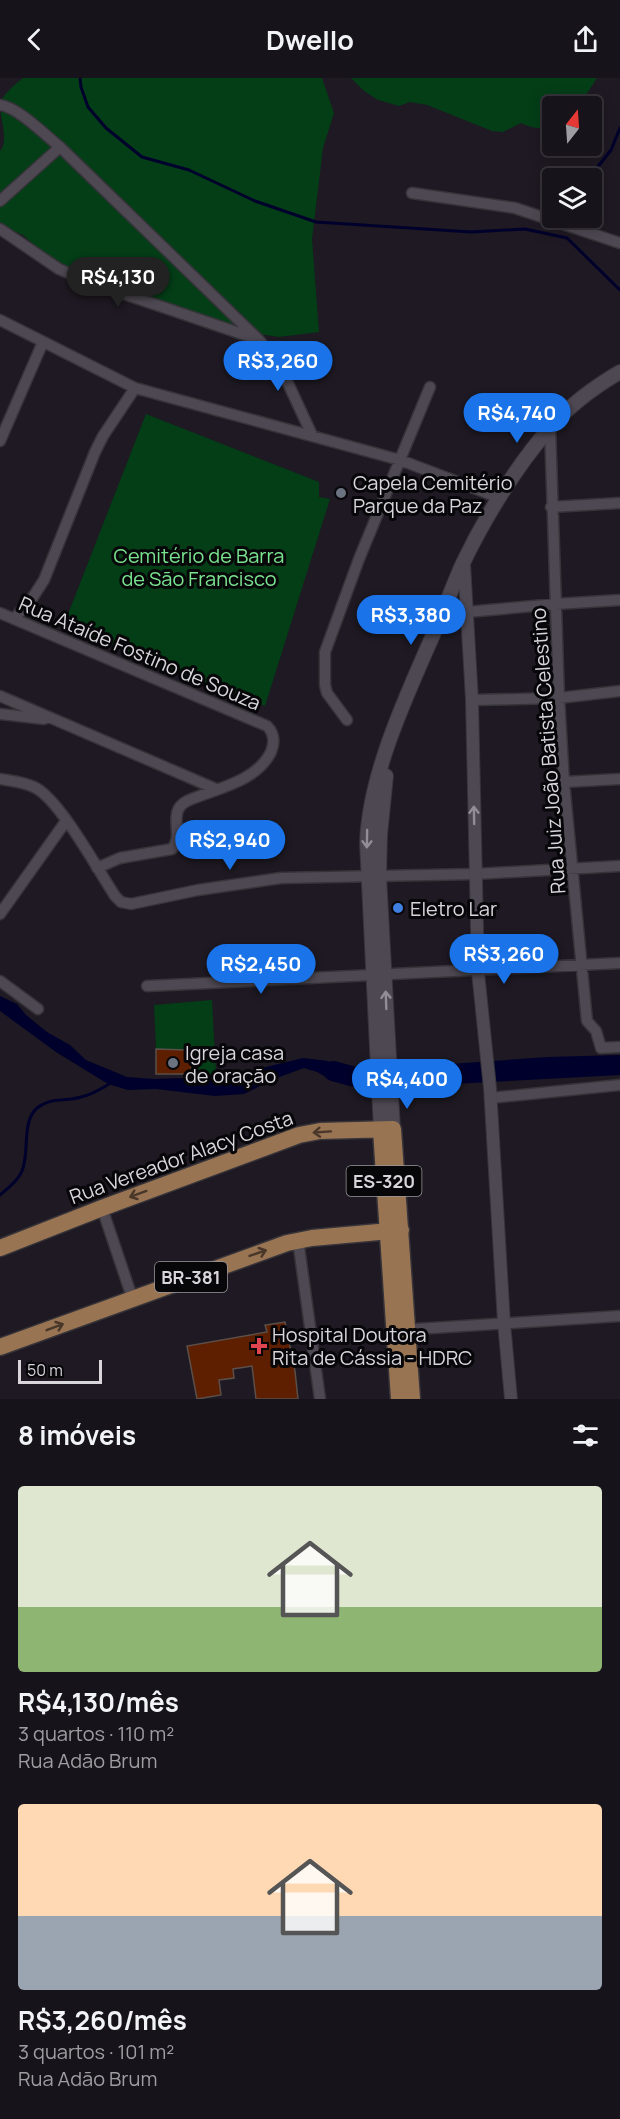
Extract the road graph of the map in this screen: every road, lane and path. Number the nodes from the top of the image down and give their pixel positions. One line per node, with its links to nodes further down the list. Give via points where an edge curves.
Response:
1 (0, 105): 2 (street, via 32,123)
2 (60, 147): 4 (street); 8 (street)
3 (412, 193): 6 (street, via 515,208)
4 (0, 201)
5 (0, 229): 8 (street, via 51,264 89,282)
6 (620, 243)
7 (0, 320): 9 (street)
8 (259, 340): 14 (street, via 284,373)
9 (43, 342): 12 (street); 15 (street)
10 (620, 372): 13 (main road, ES-320, via 584,395)
11 (430, 387): 16 (street)
12 (135, 388): 14 (street); 25 (street, via 95,452 44,580)
13 (550, 428): 17 (main road, ES-320); 19 (street, Rua Juiz João Batista Celestino)
14 (312, 435): 16 (street)
15 (0, 441)
16 (400, 460): 17 (street); 32 (street, via 325,652 327,693)
17 (500, 498): 20 (main road, ES-320)
18 (620, 503): 19 (street)
19 (551, 507): 22 (street, Rua Juiz João Batista Celestino)
20 (464, 563): 23 (street); 42 (main road, ES-320, via 390,742)
21 (620, 600): 22 (street)
22 (556, 604): 23 (street); 28 (street, Rua Juiz João Batista Celestino)
23 (467, 612): 29 (street)
24 (0, 613): 25 (street, Rua Ataíde Fostino de Souza)
25 (14, 619): 36 (street, Rua Ataíde Fostino de Souza, via 267,726 273,735 273,747 260,769)
26 (620, 691): 28 (street)
27 (0, 696): 31 (street)
28 (559, 698): 29 (street); 35 (street, Rua Juiz João Batista Celestino)
29 (472, 700): 41 (street, one-way to 29)
30 (0, 714): 31 (street)
31 (55, 720): 36 (street)
32 (347, 720)
33 (620, 778): 35 (street)
34 (0, 779): 37 (street, via 36,788)
35 (564, 782): 40 (street, Rua Juiz João Batista Celestino)
36 (216, 789): 39 (street, via 180,806 176,844 171,849 120,858)
37 (66, 821): 39 (street); 43 (street)
38 (620, 866): 40 (street)
39 (97, 868): 42 (street, via 118,900 131,904 281,878)
40 (573, 869): 41 (street); 45 (street, Rua Juiz João Batista Celestino)
41 (475, 874): 42 (street); 46 (street)
42 (373, 876): 47 (main road, ES-320)
43 (0, 914)
44 (620, 963): 45 (street)
45 (582, 966): 46 (street); 51 (street, Rua Juiz João Batista Celestino, via 588,1023 596,1031 602,1048)
46 (477, 972): 47 (street); 53 (street)
47 (379, 975): 49 (street); 54 (main road, ES-320)
48 (0, 981): 50 (street)
49 (147, 986)
50 (38, 1009)
51 (620, 1047)
52 (620, 1085): 53 (street)
53 (490, 1093): 61 (street)
54 (387, 1130): 55 (main road, Rua Vereador Alacy Costa, one-way to 55, via 299,1135); 56 (main road, ES-320)
55 (102, 1208): 58 (main road, Rua Vereador Alacy Costa); 59 (street)
56 (394, 1231): 57 (main road, BR-381); 62 (main road, ES-320)
57 (298, 1240): 59 (main road, BR-381, one-way to 57); 64 (street)
58 (0, 1248)
59 (132, 1298): 63 (main road, BR-381, one-way to 59)
60 (620, 1316): 61 (street)
61 (504, 1323): 62 (street); 67 (street)
62 (401, 1330): 65 (main road, ES-320); 66 (main road, ES-320)
63 (0, 1347)
64 (320, 1399)
65 (399, 1399)
66 (412, 1399)
67 (511, 1399)

